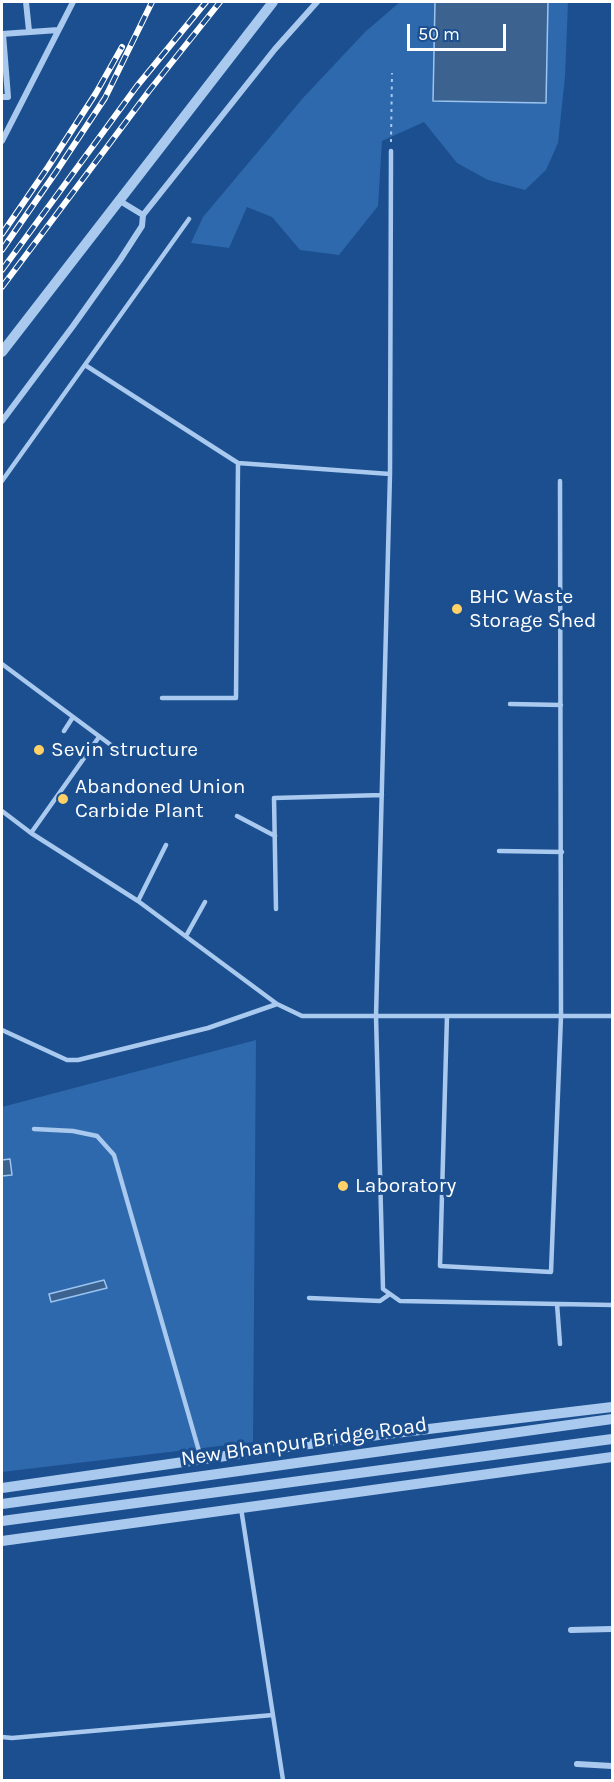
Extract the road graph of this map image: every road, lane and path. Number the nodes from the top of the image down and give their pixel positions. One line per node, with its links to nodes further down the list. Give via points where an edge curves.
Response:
1 (26, 2): 6 (street)
2 (73, 2): 5 (street)
3 (273, 2): 12 (street)
4 (316, 2): 13 (street)
5 (58, 30): 6 (street); 10 (street)
6 (29, 32): 7 (street)
7 (2, 34): 9 (street, via 8,97)
8 (392, 73): 11 (path)
9 (2, 97)
10 (2, 141)
11 (391, 151): 19 (lane)
12 (120, 201): 13 (street); 15 (street)
13 (143, 215): 17 (street, via 142,226 120,260)
14 (189, 219): 16 (lane)
15 (2, 352)
16 (85, 365): 18 (lane); 21 (lane)
17 (2, 421)
18 (238, 463): 19 (lane); 23 (lane, via 236,698)
19 (390, 474): 30 (lane)
20 (561, 481): 25 (lane)
21 (2, 482)
22 (2, 664): 26 (lane)
23 (162, 698)
24 (510, 704): 25 (lane)
25 (561, 705): 37 (lane)
26 (73, 717): 27 (lane); 28 (lane)
27 (64, 731)
28 (99, 736): 29 (lane); 33 (lane)
29 (119, 751)
30 (382, 795): 34 (lane, via 274,798); 43 (lane)
31 (2, 811): 33 (lane)
32 (237, 816): 34 (lane)
33 (31, 833): 38 (lane)
34 (275, 836): 40 (lane)
35 (166, 845): 38 (lane)
36 (499, 851): 37 (lane)
37 (562, 852): 45 (lane)
38 (138, 901): 41 (lane)
39 (205, 902): 41 (lane)
40 (276, 909)
41 (186, 936): 42 (lane)
42 (277, 1004): 43 (lane, via 302,1016); 47 (lane, via 208,1028 78,1060 67,1059)
43 (376, 1016): 44 (lane); 49 (lane, via 383,1289)
44 (447, 1016): 45 (lane); 45 (lane, via 440,1266 551,1272)
45 (561, 1016): 46 (lane)
46 (612, 1017)
47 (2, 1030)
48 (34, 1129): 58 (lane, via 97,1137 114,1155)
49 (390, 1294): 50 (lane, via 380,1301); 51 (lane, via 400,1301)
50 (309, 1298)
51 (557, 1304): 52 (lane); 53 (lane)
52 (612, 1305)
53 (561, 1344)
54 (612, 1407): 58 (street, via 337,1440)
55 (612, 1419): 60 (street, New Bhanpur Bridge Road)
56 (612, 1439): 62 (street, New Bhanpur Bridge Road)
57 (612, 1457): 61 (street)
58 (202, 1461): 59 (street)
59 (2, 1488)
60 (2, 1503)
61 (241, 1508): 63 (street); 66 (lane)
62 (2, 1521)
63 (2, 1541)
64 (612, 1629): 65 (street)
65 (571, 1630)
66 (273, 1715): 67 (lane); 70 (lane)
67 (2, 1737)
68 (577, 1764): 69 (street)
69 (612, 1766)
70 (283, 1780)

